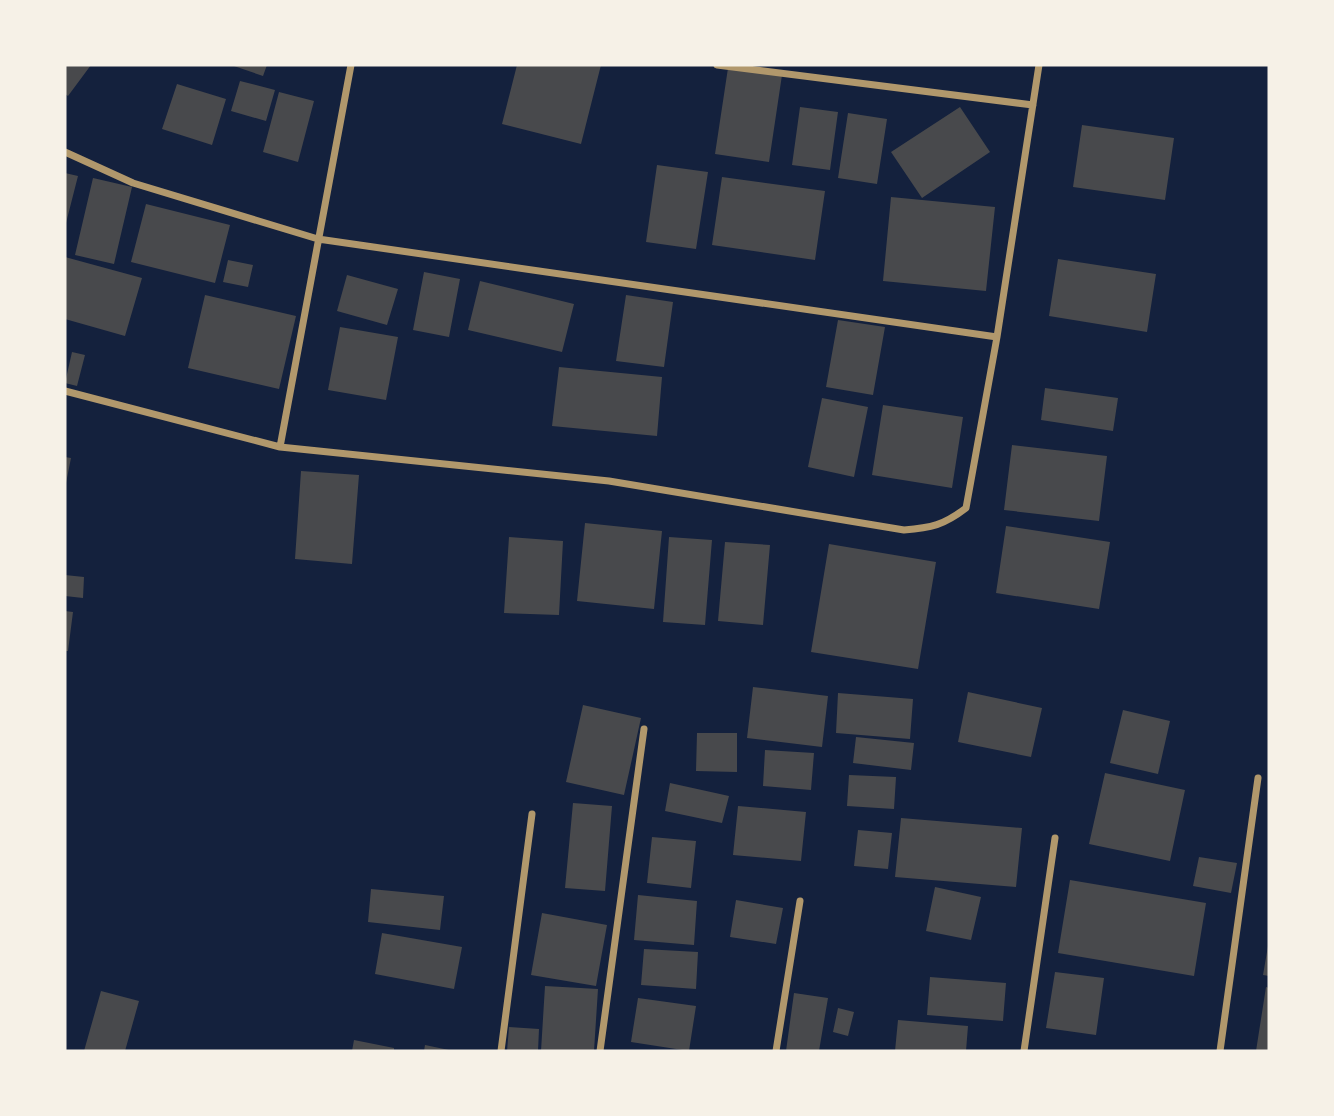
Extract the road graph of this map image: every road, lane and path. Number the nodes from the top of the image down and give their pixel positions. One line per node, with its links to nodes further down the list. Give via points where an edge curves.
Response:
1 (351, 65): 6 (street)
2 (717, 65): 4 (street)
3 (1039, 65): 4 (street)
4 (1033, 105): 7 (street)
5 (65, 152): 6 (street, via 133,183)
6 (318, 239): 7 (street); 9 (street)
7 (997, 337): 9 (street, via 966,508 933,527 904,530 609,481)
8 (65, 391): 9 (street)
9 (280, 447)
10 (643, 729): 16 (street)
11 (1258, 778): 19 (street)
12 (532, 814): 15 (street)
13 (1055, 838): 18 (street)
14 (800, 901): 17 (street)
15 (501, 1051)
16 (600, 1051)
17 (776, 1051)
18 (1024, 1051)
19 (1220, 1051)

